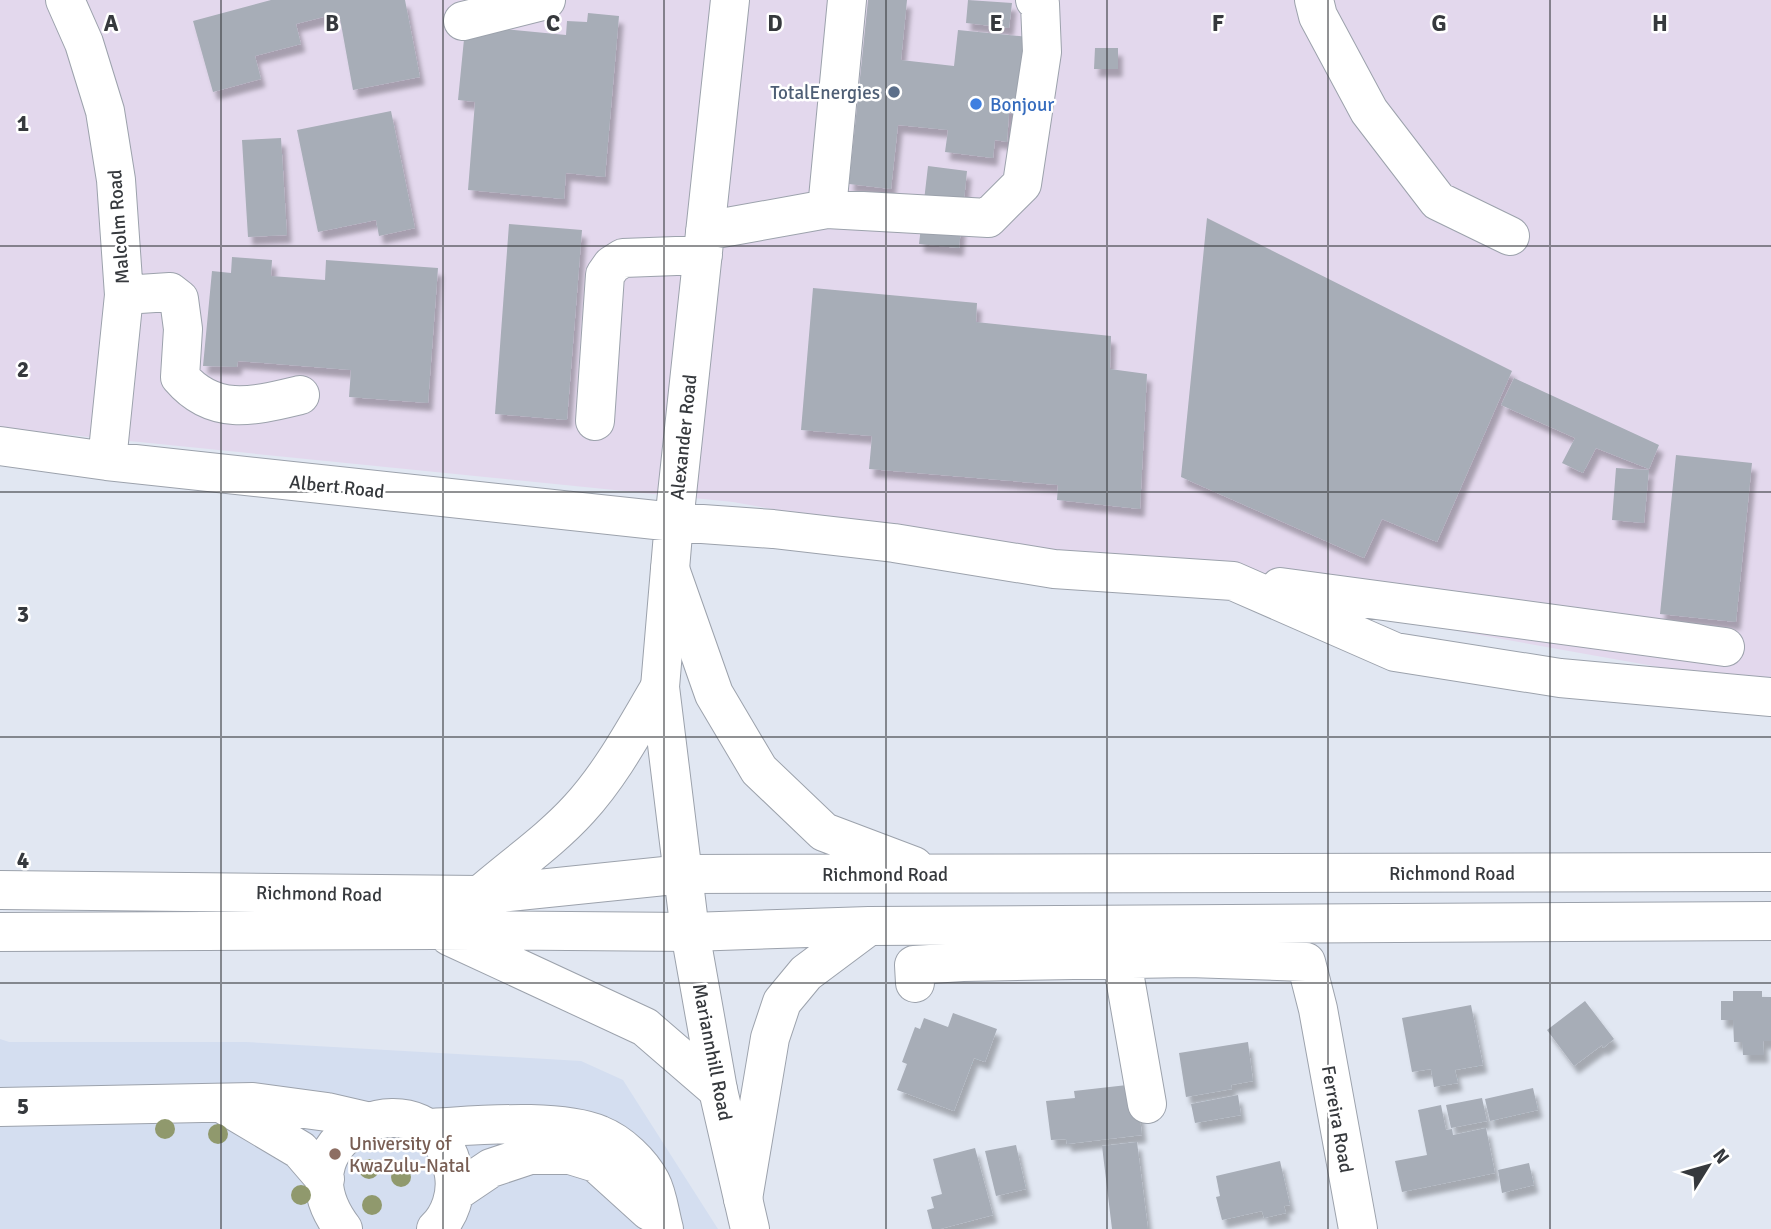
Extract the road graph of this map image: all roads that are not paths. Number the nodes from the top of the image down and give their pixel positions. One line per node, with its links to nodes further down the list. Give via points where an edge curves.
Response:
1 (65, 0): 11 (main road, Malcolm Road, via 105,111 117,180)
2 (546, 0): 7 (main road)
3 (730, 0): 10 (main road, Alexander Road)
4 (847, 0): 8 (main road)
5 (1035, 0): 8 (main road, via 1040,4 1042,52 1022,184 988,218)
6 (1314, 0): 9 (main road, via 1318,16 1369,111 1438,201)
7 (463, 20)
8 (827, 209): 10 (main road)
9 (1510, 236)
10 (704, 243): 13 (main road, via 624,258 605,275); 16 (main road, Alexander Road)
11 (124, 295): 12 (main road, via 170,292 179,299 183,329 180,377 193,392 214,403 235,406); 15 (main road, Malcolm Road)
12 (300, 395)
13 (596, 421)
14 (0, 446): 15 (main road, Albert Road)
15 (107, 461): 16 (main road, Albert Road)
16 (674, 522): 17 (main road, Alexander Road); 18 (main road, Albert Road, via 894,543 1054,569)
17 (670, 569): 20 (main road, Alexander Road); 23 (main road, via 714,694 759,770 824,832)
18 (1233, 581): 19 (main road, Albert Road); 21 (main road, via 1395,652 1560,678)
19 (1725, 647)
20 (660, 687): 24 (main road, Alexander Road); 26 (main road, via 608,774 579,810)
21 (1771, 697)
22 (1771, 872): 23 (main road, Richmond Road)
23 (934, 873): 24 (main road, Richmond Road)
24 (684, 874): 26 (main road, Richmond Road); 31 (main road, Mariannhill Road)
25 (0, 890): 26 (main road, Richmond Road)
26 (480, 895)
27 (1771, 920): 28 (main road, Richmond Road)
28 (869, 926): 31 (main road, Richmond Road); 42 (main road, via 806,973 782,1002 770,1038)
29 (433, 930): 30 (main road, Richmond Road); 31 (main road, Richmond Road); 34 (main road, via 645,1027)
30 (0, 932)
31 (690, 932): 34 (main road, Mariannhill Road)
32 (1122, 961): 33 (main road, via 914,965); 36 (main road); 45 (main road, Ferreira Road, via 1306,962)
33 (915, 984)
34 (718, 1090): 42 (main road, Mariannhill Road)
35 (221, 1103): 37 (main road); 38 (main road, via 253,1102); 41 (main road, via 300,1150)
36 (1147, 1104)
37 (0, 1107)
38 (366, 1121): 39 (main road, via 408,1119); 41 (main road, via 334,1147 326,1167)
39 (426, 1128): 40 (main road, via 442,1143 452,1162); 43 (main road, via 564,1126 599,1135 627,1152 652,1182)
40 (454, 1193): 43 (main road, via 491,1168 530,1156 570,1155 596,1163); 44 (main road)
41 (329, 1212)
42 (747, 1214)
43 (663, 1227)
44 (436, 1229)
45 (1358, 1229)

